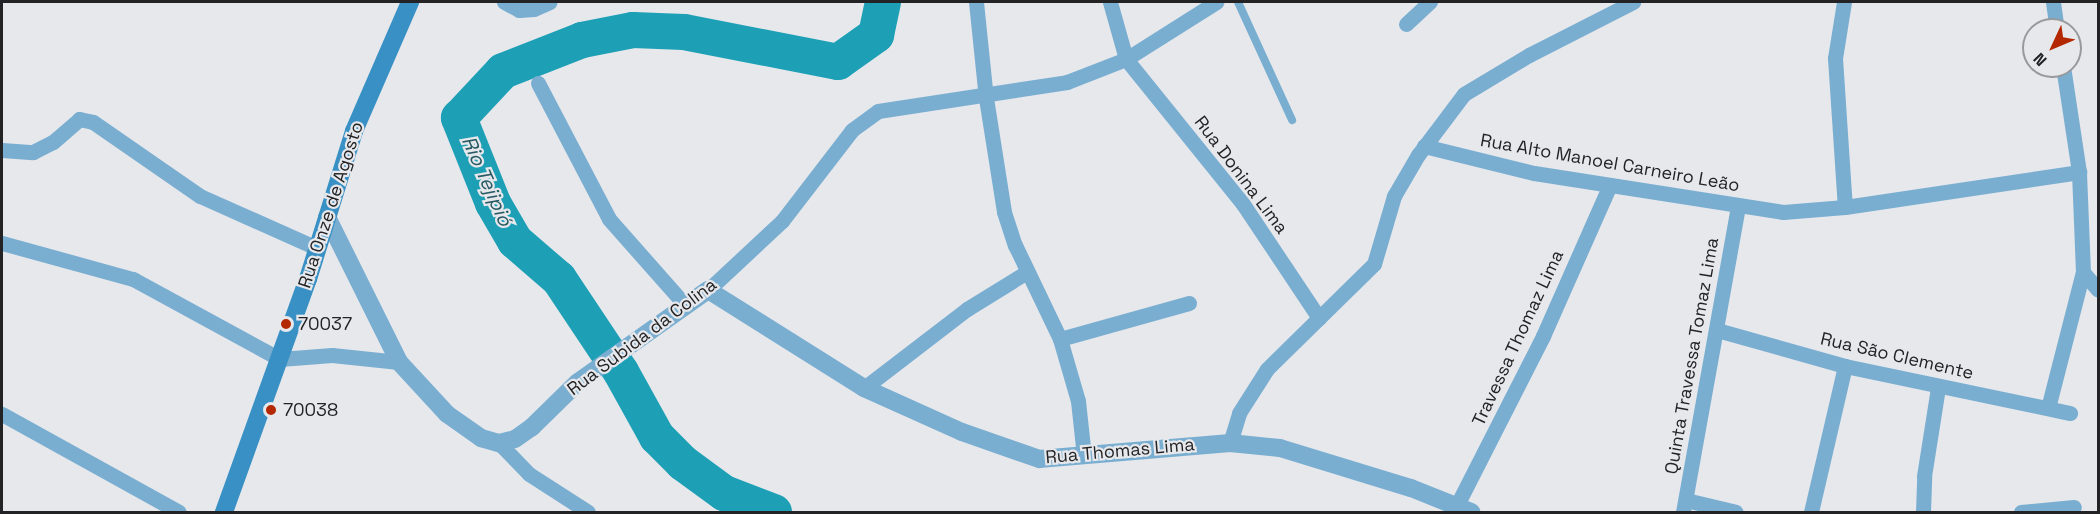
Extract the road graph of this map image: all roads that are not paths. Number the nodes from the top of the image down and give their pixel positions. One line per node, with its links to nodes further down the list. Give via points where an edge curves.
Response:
1 (411, 2): 25 (main road, Rua Onze de Agosto, via 354,131)
2 (504, 2): 3 (street, via 519,10)
3 (550, 2)
4 (976, 2): 17 (street)
5 (1110, 2): 14 (street)
6 (1216, 2): 14 (street, Rua Subida da Colina)
7 (1238, 2): 18 (lane)
8 (1430, 2): 13 (street)
9 (1633, 2): 19 (street, via 1476,84 1448,112)
10 (1844, 2): 24 (street, via 1834,58)
11 (2052, 2): 12 (street)
12 (2055, 18)
13 (1406, 24)
14 (1126, 60): 17 (street, Rua Subida da Colina, via 1067,82); 34 (street, Rua Donina Lima, via 1244,204)
15 (2065, 78): 21 (street)
16 (538, 83): 33 (street, via 609,219)
17 (986, 98): 28 (street, via 1004,212); 30 (street, Rua Subida da Colina, via 891,106 867,118 836,150 782,221)
18 (1292, 120)
19 (1424, 146): 22 (street, Rua Alto Manoel Carneiro Leão, via 1513,169); 34 (street, via 1394,196 1374,264)
20 (2, 150): 27 (street, via 33,152 44,148 80,119 107,131 200,196)
21 (2079, 172): 24 (street, Rua Alto Manoel Carneiro Leão); 29 (street)
22 (1610, 185): 23 (street, Rua Alto Manoel Carneiro Leão); 50 (street, Travessa Thomaz Lima)
23 (1738, 206): 24 (street, Rua Alto Manoel Carneiro Leão, via 1784,212); 35 (street, Quinta Travessa Tomaz Lima)
24 (1845, 207)
25 (327, 217): 27 (main road, Rua Onze de Agosto); 38 (street)
26 (2, 243): 37 (street, via 134,279)
27 (317, 248): 37 (main road, Rua Onze de Agosto)
28 (1027, 272): 36 (street); 40 (street, via 967,309)
29 (2084, 272): 31 (street); 42 (street)
30 (708, 290): 33 (street, Rua Subida da Colina); 40 (street, Rua Thomas Lima)
31 (2098, 290)
32 (1189, 303): 36 (street)
33 (686, 306): 45 (street, Rua Subida da Colina, via 578,382 532,427 515,439)
34 (1319, 318): 46 (street, via 1267,369 1239,413)
35 (1717, 330): 39 (street, Rua São Clemente); 48 (street, Quinta Travessa Tomaz Lima)
36 (1060, 339): 47 (street, via 1078,401)
37 (280, 358): 38 (street, via 316,355); 52 (main road, Rua Onze de Agosto)
38 (399, 362): 45 (street, via 447,414 481,438)
39 (1845, 366): 41 (street, Rua São Clemente); 55 (street)
40 (864, 388): 47 (street, Rua Thomas Lima, via 962,432 1039,459)
41 (1938, 388): 42 (street, Rua São Clemente); 56 (street, via 1924,476)
42 (2048, 408): 43 (street, Rua São Clemente)
43 (2070, 413)
44 (2, 414): 51 (street)
45 (499, 443): 53 (street, via 530,474)
46 (1230, 443): 47 (street, Rua Thomas Lima); 50 (street, Rua Thomas Lima, via 1280,448)
47 (1084, 456)
48 (1685, 506): 54 (street)
49 (2074, 507): 57 (street)
50 (1464, 509)
51 (179, 513)
52 (224, 513)
53 (588, 513)
54 (1736, 513)
55 (1811, 513)
56 (1923, 513)
57 (2021, 513)

